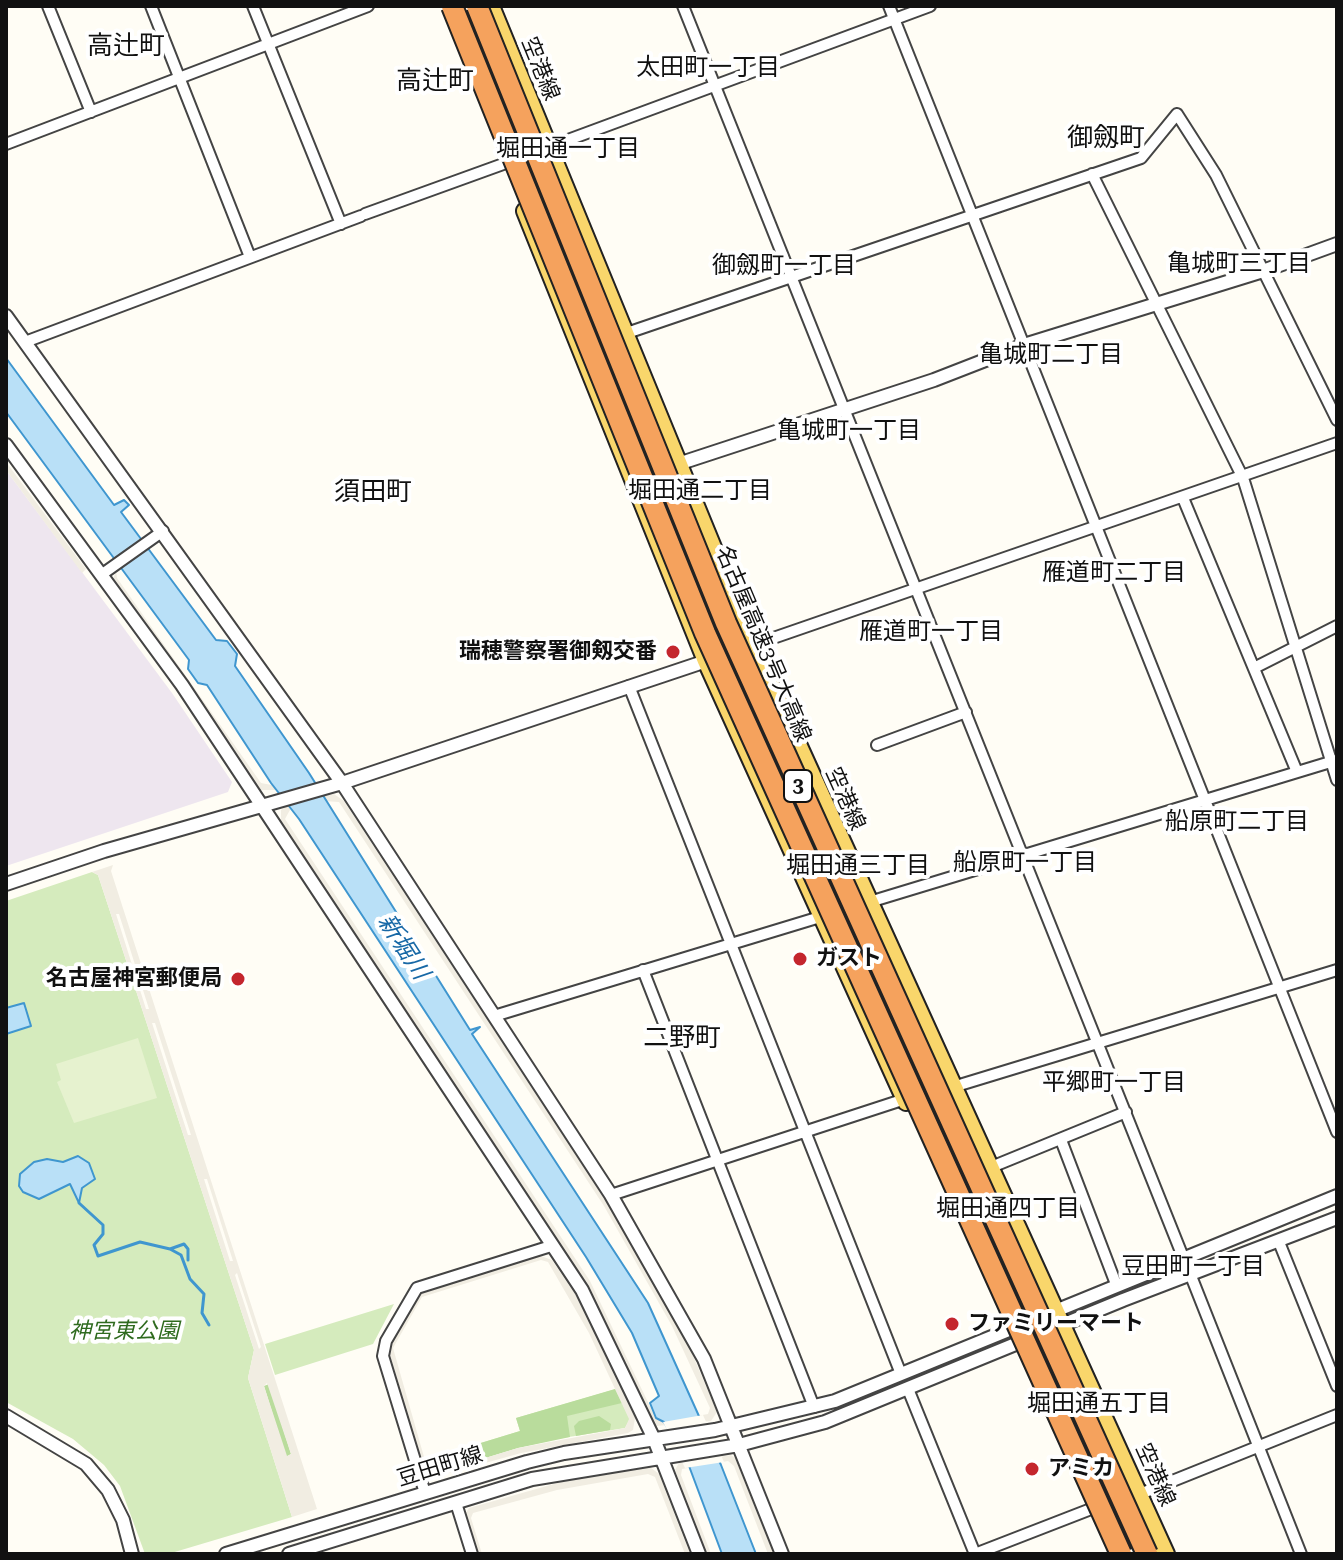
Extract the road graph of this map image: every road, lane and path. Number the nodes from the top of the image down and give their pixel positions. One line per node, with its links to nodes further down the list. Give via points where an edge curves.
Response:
1 (48, 6): 18 (street)
2 (151, 6): 16 (street)
3 (253, 6): 14 (street)
4 (368, 6): 12 (street)
5 (441, 6): 21 (main road)
6 (452, 6): 113 (highway, 3, bridge, via 705,633)
7 (477, 6): 60 (highway, 名古屋高速3号大高線 / 3, bridge, via 671,490)
8 (491, 6): 20 (main road, 空港線)
9 (683, 6): 17 (street)
10 (889, 6): 13 (street)
11 (930, 6): 13 (street)
12 (355, 8): 14 (street)
13 (894, 18): 17 (street); 23 (street)
14 (268, 44): 16 (street); 24 (street)
15 (488, 60): 60 (highway, bridge, via 673,523 785,780)
16 (180, 78): 18 (street); 26 (street)
17 (715, 86): 20 (street); 28 (street)
18 (91, 112): 19 (street)
19 (6, 144)
20 (549, 147): 31 (main road, 空港線)
21 (506, 163): 24 (street); 48 (main road)
22 (1092, 174): 23 (street); 27 (street, via 1141,158 1177,114 1216,175); 29 (street)
23 (972, 215): 28 (street); 33 (street)
24 (341, 224): 26 (street)
25 (1337, 244): 27 (street)
26 (250, 257): 32 (street)
27 (1263, 271): 29 (street); 35 (street)
28 (792, 278): 31 (street); 34 (street)
29 (1156, 302): 33 (street); 39 (street)
30 (6, 316): 32 (street)
31 (624, 334): 38 (main road, 空港線)
32 (25, 342): 42 (street)
33 (1024, 345): 34 (street); 41 (street)
34 (844, 410): 38 (street); 44 (street)
35 (1337, 420)
36 (1337, 443): 39 (street)
37 (6, 445): 43 (street)
38 (678, 464): 46 (main road, 空港線)
39 (1243, 478): 40 (street); 47 (street)
40 (1183, 498): 41 (street); 49 (street)
41 (1096, 527): 44 (street); 57 (street)
42 (158, 534): 43 (street); 56 (street)
43 (106, 571): 58 (street)
44 (916, 590): 46 (street); 51 (street)
45 (1337, 626): 47 (street)
46 (753, 645): 48 (street); 62 (main road, 空港線)
47 (1296, 647): 49 (street); 53 (street)
48 (706, 661): 50 (street); 63 (main road)
49 (1254, 668): 54 (street)
50 (629, 686): 56 (street); 64 (street)
51 (966, 712): 52 (street); 59 (street)
52 (877, 745)
53 (1334, 761): 54 (street); 55 (street)
54 (1297, 772): 57 (street)
55 (1337, 780)
56 (336, 785): 58 (street); 68 (street)
57 (1205, 801): 59 (street); 67 (street)
58 (268, 804): 61 (street); 83 (street)
59 (1024, 855): 62 (street); 69 (street)
60 (834, 867): 115 (highway, 名古屋高速3号大高線 / 3, bridge)
61 (6, 884)
62 (868, 902): 63 (street); 70 (main road, 空港線)
63 (820, 915): 64 (street); 71 (main road)
64 (731, 943): 65 (street); 73 (street)
65 (643, 970): 68 (street); 76 (street)
66 (1337, 970): 67 (street)
67 (1280, 987): 69 (street); 74 (street)
68 (494, 1016): 79 (street)
69 (1099, 1042): 70 (street); 72 (street)
70 (953, 1087): 77 (main road, 空港線)
71 (905, 1099): 73 (street); 88 (main road)
72 (1126, 1112): 75 (street); 84 (street)
73 (806, 1132): 76 (street); 91 (street)
74 (1337, 1132)
75 (1061, 1140): 77 (street); 86 (street)
76 (718, 1160): 79 (street); 94 (street)
77 (989, 1168): 87 (main road, 空港線)
78 (956, 1173): 114 (highway)
79 (611, 1195): 97 (street, via 682,1315)
80 (1337, 1196): 84 (street)
81 (1337, 1218): 82 (street)
82 (1279, 1242): 85 (street); 92 (street)
83 (551, 1246): 98 (street, via 582,1290); 102 (street, via 417,1288 386,1341 383,1356)
84 (1183, 1257): 86 (street)
85 (1191, 1276): 89 (street); 100 (street)
86 (1116, 1284): 87 (street)
87 (1055, 1308): 88 (street); 89 (main road, 空港線)
88 (1010, 1326): 90 (main road); 91 (street)
89 (1063, 1326): 90 (street); 103 (main road, 空港線)
90 (1019, 1344): 93 (street); 105 (main road)
91 (901, 1374): 94 (street)
92 (1337, 1386)
93 (908, 1389): 99 (street, via 825,1422); 105 (street, via 975,1554)
94 (814, 1407): 97 (street)
95 (1337, 1415): 100 (street)
96 (6, 1416): 106 (street, via 86,1464 108,1490)
97 (731, 1427): 98 (street, 豆田町線); 99 (street)
98 (654, 1439): 101 (street); 102 (street, 豆田町線, via 564,1453)
99 (739, 1445): 101 (street, 豆田町線); 111 (street)
100 (1258, 1446): 103 (street); 117 (street)
101 (661, 1457): 104 (street, 豆田町線, via 532,1479); 110 (street)
102 (425, 1493): 107 (street, 豆田町線)
103 (1140, 1494): 116 (main road, 空港線)
104 (456, 1503): 108 (street, 豆田町線); 109 (street)
105 (1091, 1509): 112 (main road)
106 (132, 1554)
107 (226, 1554)
108 (289, 1554)
109 (472, 1554)
110 (699, 1554)
111 (782, 1554)
112 (1112, 1554)
113 (1121, 1554)
114 (1136, 1554)
115 (1147, 1554)
116 (1166, 1554)
117 (1301, 1554)

